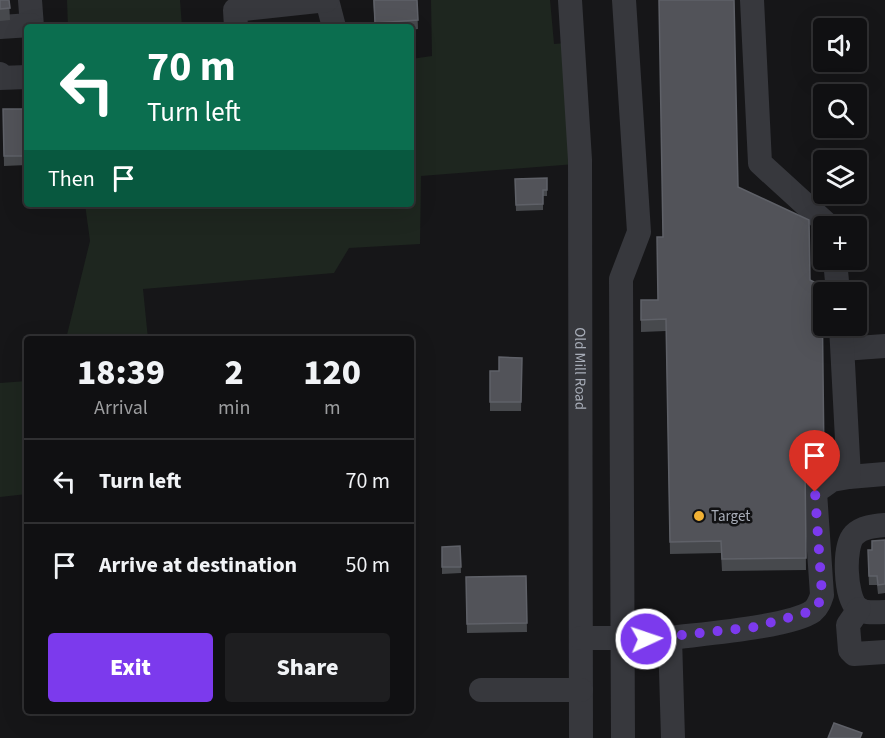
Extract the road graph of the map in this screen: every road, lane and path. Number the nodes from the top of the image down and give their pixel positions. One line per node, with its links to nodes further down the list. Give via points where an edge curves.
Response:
1 (30, 0): 6 (street)
2 (327, 0): 7 (street, via 235,10); 8 (street)
3 (570, 0): 21 (street, Old Mill Road, via 580,160)
4 (624, 0): 23 (street, via 639,232 621,279)
5 (752, 0): 13 (street, via 760,163)
6 (32, 24)
7 (236, 24)
8 (333, 24)
9 (24, 26): 10 (street)
10 (0, 27)
11 (0, 74): 12 (street, via 0,78)
12 (24, 77)
13 (818, 216)
14 (842, 337): 15 (street); 17 (street)
15 (885, 346)
16 (885, 474): 17 (street)
17 (849, 477): 22 (street, via 832,480 815,492 822,595 812,611 755,627)
18 (885, 525): 19 (street, via 865,528 850,540 849,593)
19 (859, 609): 20 (street); 24 (street, via 848,626 850,650 854,654)
20 (885, 612)
21 (581, 638): 23 (street); 26 (street, Old Mill Road)
22 (670, 638): 23 (street); 29 (street)
23 (622, 639): 28 (street)
24 (885, 652)
25 (481, 690): 26 (street)
26 (581, 690): 27 (street, Old Mill Road)
27 (581, 738)
28 (623, 738)
29 (673, 738)

